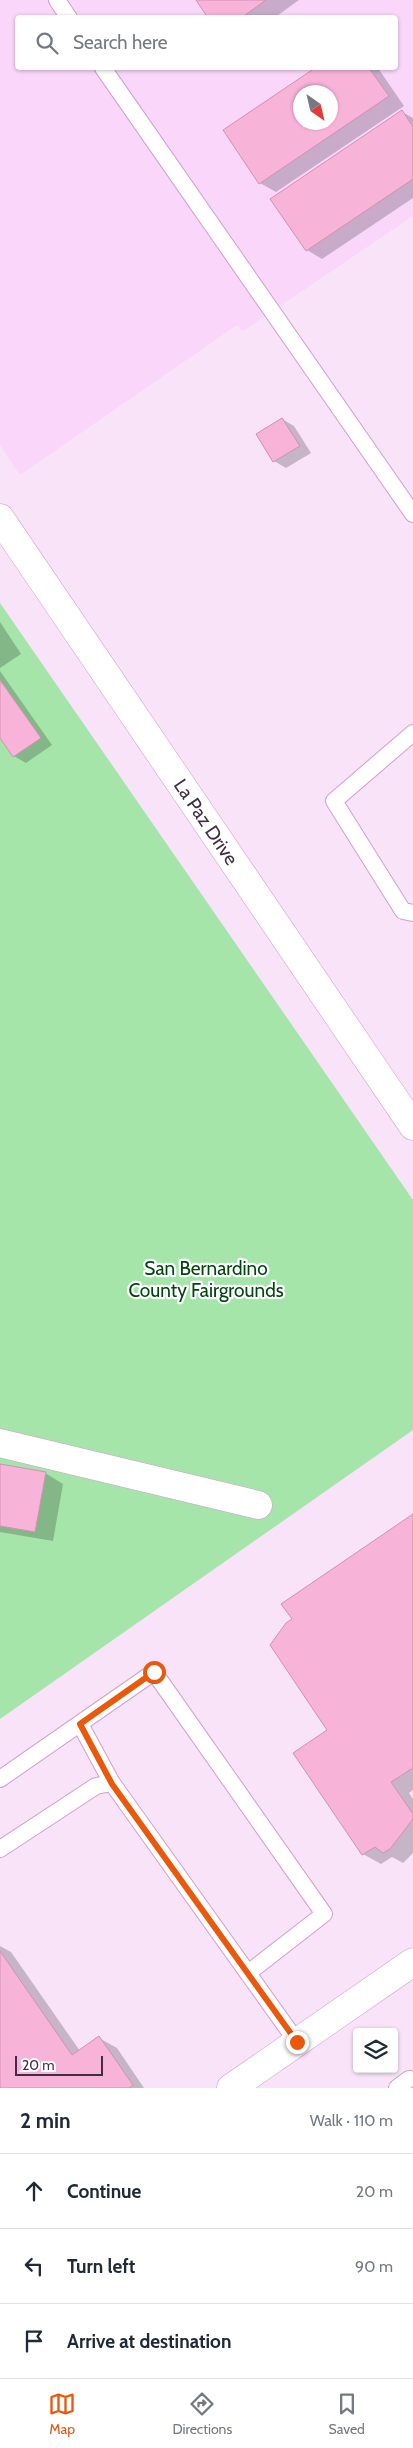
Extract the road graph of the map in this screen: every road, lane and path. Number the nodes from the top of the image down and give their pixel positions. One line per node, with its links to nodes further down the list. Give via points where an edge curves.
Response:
1 (57, 0): 2 (lane)
2 (67, 15)
3 (104, 70): 4 (lane)
4 (413, 514)
5 (0, 518): 8 (street, La Paz Drive)
6 (413, 733): 7 (lane, via 334,801 403,910)
7 (413, 913)
8 (412, 1123)
9 (0, 1442): 10 (street)
10 (258, 1505)
11 (80, 1724): 12 (lane); 13 (lane); 16 (lane, via 154,1672 324,1914)
12 (0, 1779)
13 (112, 1784): 14 (lane, via 96,1786); 16 (lane)
14 (0, 1849)
15 (413, 1962): 17 (street)
16 (248, 1973): 17 (lane)
17 (297, 2042): 18 (street)
18 (231, 2088)

